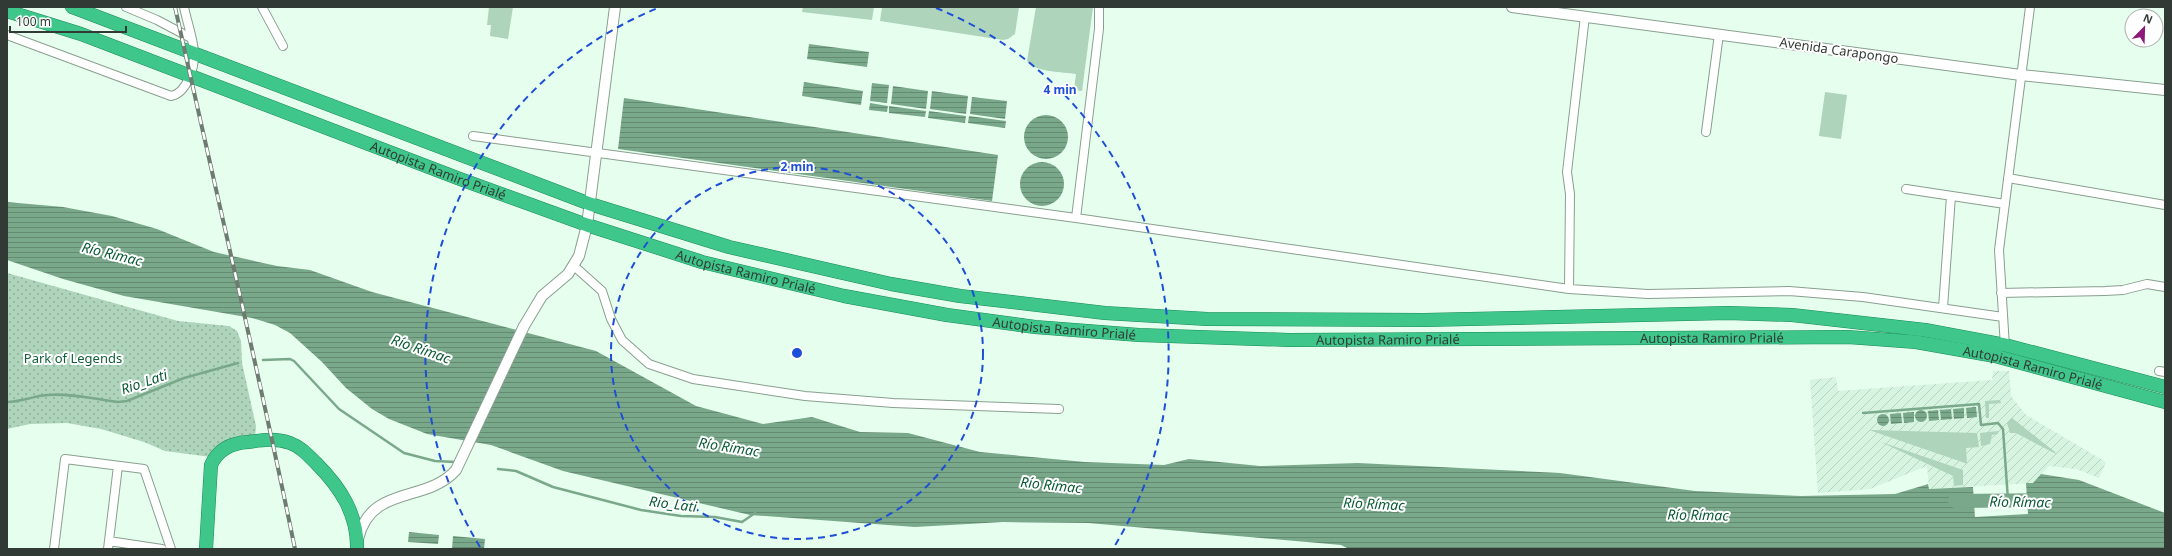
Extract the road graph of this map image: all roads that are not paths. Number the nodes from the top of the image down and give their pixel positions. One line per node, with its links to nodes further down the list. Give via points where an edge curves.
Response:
1 (72, 7): 15 (highway, Autopista Ramiro Prialé)
2 (126, 7): 13 (street)
3 (184, 7): 13 (street)
4 (262, 7): 14 (street)
5 (615, 7): 21 (street)
6 (1099, 7): 28 (street, via 1099,29)
7 (1512, 7): 10 (street, Avenida Carapongo)
8 (2030, 7): 16 (street)
9 (7, 11): 17 (highway, Autopista Ramiro Prialé, via 81,34)
10 (1585, 16): 11 (street, Avenida Carapongo); 32 (street, via 1567,172 1570,194)
11 (1719, 34): 16 (street, Avenida Carapongo); 19 (street)
12 (7, 35): 17 (street, via 166,95 177,95)
13 (190, 38): 15 (street)
14 (283, 46)
15 (194, 53): 17 (street); 25 (highway, Autopista Ramiro Prialé)
16 (2020, 75): 18 (street, Avenida Carapongo); 22 (street)
17 (190, 76): 29 (highway, Autopista Ramiro Prialé)
18 (2165, 90)
19 (1706, 132)
20 (473, 136): 21 (street)
21 (597, 153): 25 (street); 28 (street)
22 (2008, 178): 26 (street); 27 (street)
23 (1906, 189): 24 (street)
24 (1951, 196): 26 (street); 34 (street)
25 (590, 204): 29 (street); 36 (highway, Autopista Ramiro Prialé, via 729,247 839,274 960,296 1105,313 1207,319 1293,320 1792,315 1925,330)
26 (2005, 204): 33 (street, via 1999,250)
27 (2165, 205)
28 (1076, 218): 32 (street)
29 (587, 225): 30 (street); 37 (highway, Autopista Ramiro Prialé, via 702,262 844,296 947,315 1035,327 1139,335 1289,340 1848,337 1916,342)
30 (574, 266): 40 (street, via 602,290 611,319 622,340 649,364 693,379 805,396 901,403); 43 (street, via 542,296 524,326 456,470 440,484 390,499 378,506 365,521)
31 (2165, 287): 33 (street, via 2147,284 2105,292)
32 (1569, 289): 34 (street, via 1648,294 1789,291 1863,297)
33 (2001, 293): 35 (street)
34 (1943, 308): 35 (street)
35 (2003, 317): 36 (street)
36 (2005, 345): 37 (street); 38 (highway, Autopista Ramiro Prialé)
37 (2009, 360): 39 (highway, Autopista Ramiro Prialé)
38 (2165, 387)
39 (2165, 402)
40 (1059, 409)
41 (118, 466): 42 (street); 44 (street, via 65,459); 46 (street, via 144,469)
42 (108, 545): 45 (street)
43 (358, 545): 47 (highway, via 348,506 332,479 302,449 273,440 232,445 223,449 214,460)
44 (54, 549)
45 (162, 549)
46 (171, 549)
47 (206, 549)

